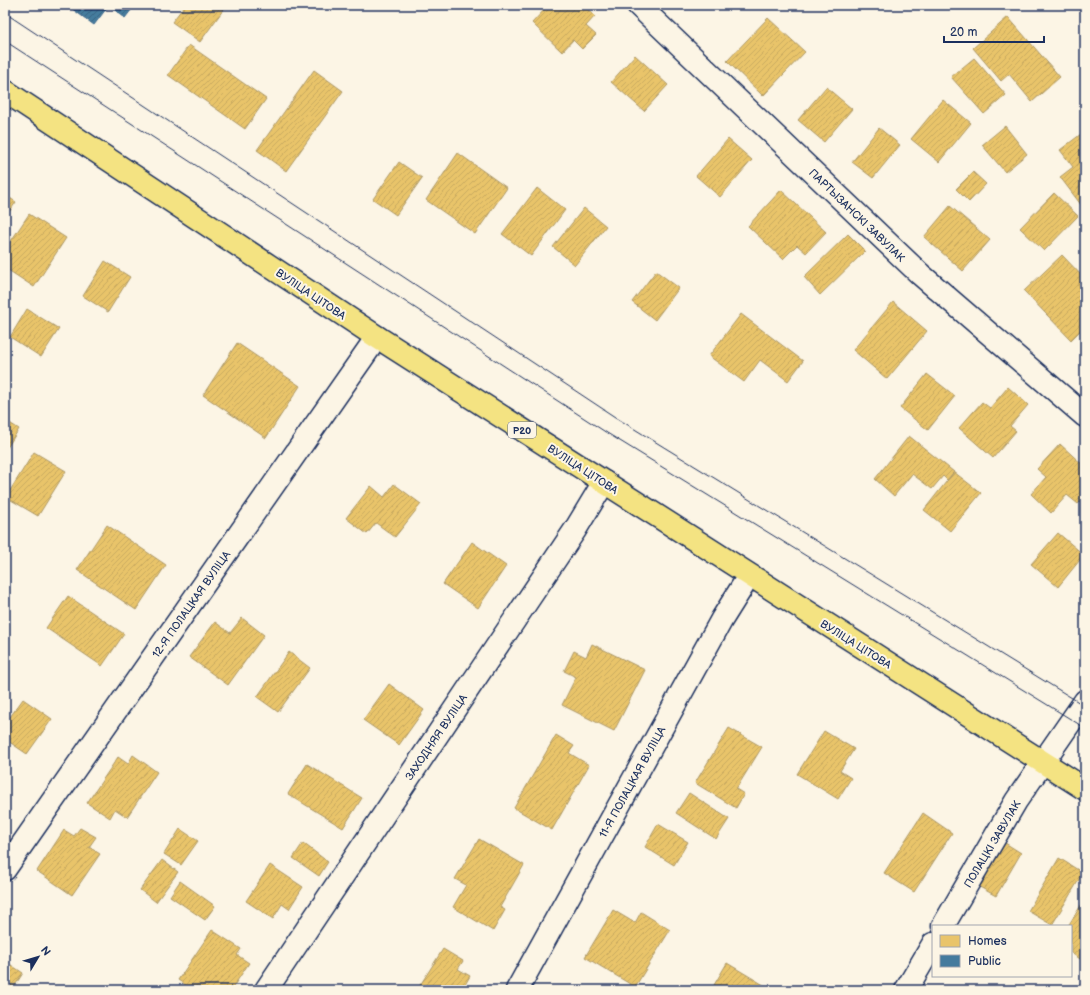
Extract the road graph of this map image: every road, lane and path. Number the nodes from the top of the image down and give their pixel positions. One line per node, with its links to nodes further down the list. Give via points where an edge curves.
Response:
1 (638, 5): 4 (street, ПАРТЫЗАНСКІ ЗАВУЛАК, via 920,274)
2 (5, 91): 3 (main road, ВУЛІЦА ЦІТОВА / Р20)
3 (377, 337): 5 (main road, ВУЛІЦА ЦІТОВА / Р20); 10 (street, 12-Я ПОЛАЦКАЯ ВУЛІЦА)
4 (1085, 416)
5 (604, 482): 6 (main road, ВУЛІЦА ЦІТОВА / Р20); 13 (street, ЗАХОДНЯЯ ВУЛІЦА, via 575,530)
6 (749, 576): 8 (main road, ВУЛІЦА ЦІТОВА / Р20); 14 (street, 11-Я ПОЛАЦКАЯ ВУЛІЦА, via 722,620)
7 (1085, 701): 8 (street, ПОЛАЦКІ ЗАВУЛАК)
8 (1042, 763): 9 (main road, ВУЛІЦА ЦІТОВА / Р20); 11 (street, ПОЛАЦКІ ЗАВУЛАК, via 1016,801)
9 (1085, 789)
10 (5, 870)
11 (944, 925)
12 (932, 946): 15 (street)
13 (266, 990)
14 (517, 990)
15 (906, 990)

